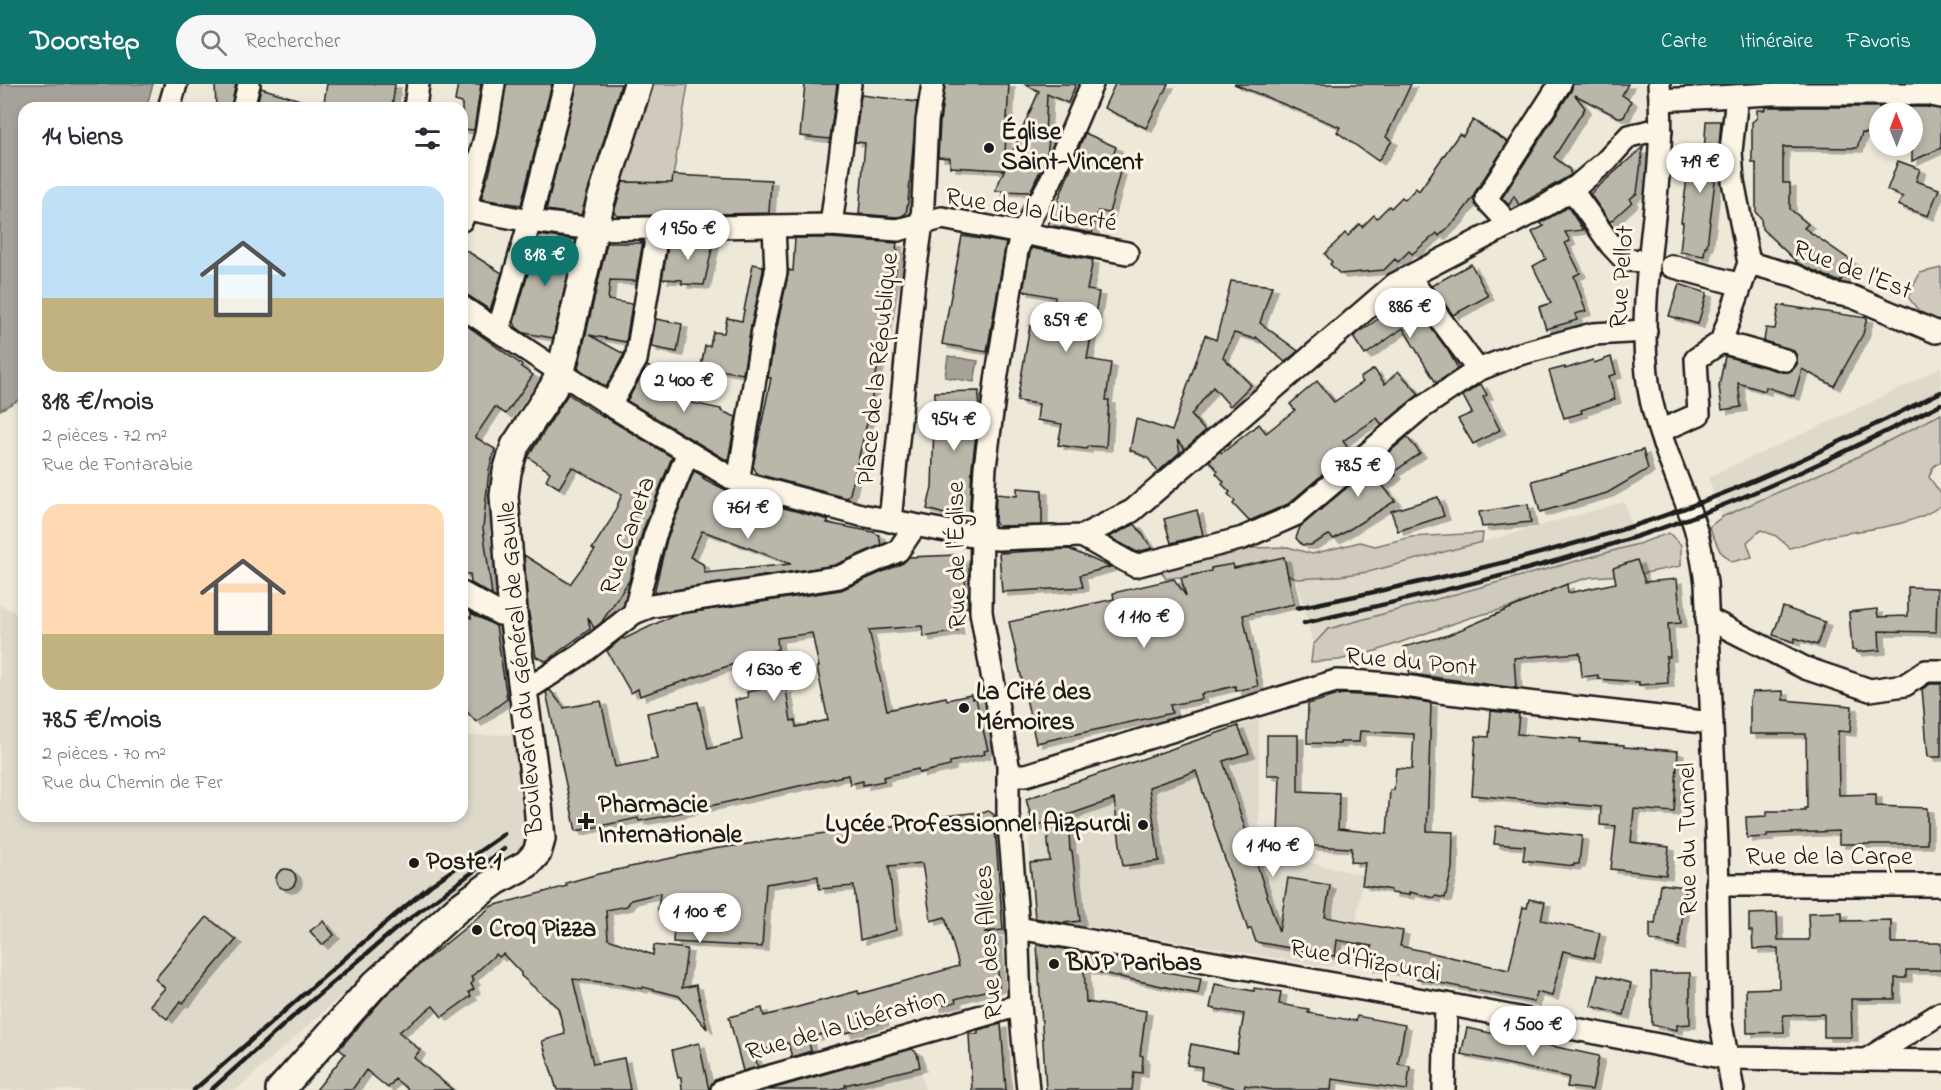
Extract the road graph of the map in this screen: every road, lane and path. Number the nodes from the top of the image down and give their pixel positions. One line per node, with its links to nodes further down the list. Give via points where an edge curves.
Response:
1 (249, 84): 14 (street)
2 (418, 84): 15 (street)
3 (494, 84): 18 (street, via 486,134)
4 (565, 84): 20 (street)
5 (638, 84): 26 (main road, Boulevard du Général de Gaulle)
6 (850, 84): 22 (street)
7 (933, 84): 21 (street, Place de la République, via 927,121)
8 (1092, 84): 27 (street, Rue de l'Église, via 1052,180)
9 (1560, 84): 23 (street, via 1486,199)
10 (1770, 89): 12 (street); 13 (street)
11 (1660, 92): 12 (street); 16 (street, Rue Pellot)
12 (1737, 96): 30 (street, via 1731,151 1733,181)
13 (1941, 97)
14 (244, 102)
15 (416, 102)
16 (1661, 131): 17 (street, via 1629,136); 29 (street, Rue Pellot)
17 (1571, 189): 23 (street); 29 (street, via 1625,260)
18 (468, 195)
19 (468, 213): 20 (street, Rue de la Liberté)
20 (530, 221): 26 (street, Rue de la Liberté); 35 (street)
21 (922, 223): 22 (street, Rue de la Liberté, via 898,230); 27 (street, Rue de la Liberté, via 942,218); 47 (street, Place de la République)
22 (831, 225): 24 (street, Rue de la Liberté)
23 (1510, 225): 32 (street)
24 (774, 226): 25 (street, Rue de la Liberté); 46 (street, via 776,272)
25 (658, 228): 26 (street, Rue de la Liberté); 42 (street, via 636,360)
26 (594, 229): 41 (main road, Boulevard du Général de Gaulle)
27 (1022, 234): 28 (street, Rue de la Liberté); 50 (street, Rue de l'Église, via 987,446)
28 (1127, 254)
29 (1649, 261): 36 (street, Rue Pellot)
30 (1749, 263): 33 (street); 37 (street, Rue de l'Est, via 1796,276 1831,293 1853,297)
31 (1671, 266): 33 (street)
32 (1409, 277): 40 (street); 49 (street, via 1395,284 1132,512)
33 (1741, 285): 38 (street)
34 (468, 312): 35 (street)
35 (498, 331): 41 (street)
36 (1646, 332): 40 (street, via 1593,334); 43 (street, Rue Pellot, via 1647,374)
37 (1936, 332)
38 (1721, 342): 39 (street); 43 (street, via 1696,359 1699,414)
39 (1785, 360)
40 (1478, 370): 49 (street, via 1420,409 1295,515 1243,538 1135,566)
41 (561, 371): 42 (street); 53 (main road, Boulevard du Général de Gaulle, via 515,446 507,472 505,525)
42 (610, 405): 44 (street)
43 (1660, 431): 45 (street, Rue Pellot)
44 (688, 452): 46 (street); 52 (street, Rue Caneta, via 655,535)
45 (1673, 471): 54 (street, Rue du Tunnel, via 1700,547)
46 (738, 482): 47 (street)
47 (890, 521): 48 (street)
48 (915, 526): 50 (street); 52 (street, via 898,551 839,577 652,606)
49 (1082, 536): 50 (street)
50 (983, 538): 58 (street, Rue de l'Église, via 981,612)
51 (468, 596): 53 (street, via 500,614)
52 (634, 613): 56 (street, Rue Caneta, via 580,655 534,685)
53 (513, 614): 56 (main road, Boulevard du Général de Gaulle)
54 (1707, 618): 55 (street, via 1805,668 1870,690 1905,685 1926,671); 57 (street, Rue du Tunnel)
55 (1941, 671)
56 (522, 688): 68 (main road, Boulevard du Général de Gaulle, via 538,804 541,839 537,852 527,864 495,881 457,909 375,984)
57 (1712, 723): 58 (street, Rue du Pont, via 1399,684 1336,681); 59 (street, Rue du Tunnel)
58 (1008, 783): 61 (street, Rue des Allées)
59 (1717, 885): 60 (street, Rue de la Carpe); 65 (street, Rue du Tunnel, via 1720,1018)
60 (1941, 885)
61 (1017, 928): 62 (street, Rue d'Aïzpurdi); 63 (street, Rue des Allées)
62 (1446, 1004): 65 (street, Rue d'Aïzpurdi); 71 (street)
63 (1020, 1005): 69 (street, Rue de la Libération); 70 (street, Rue des Allées)
64 (1941, 1013): 66 (street)
65 (1726, 1058): 66 (street, Rue d'Aïzpurdi); 72 (street, Rue du Tunnel)
66 (1866, 1060): 67 (street, Rue d'Aïzpurdi)
67 (1941, 1061)
68 (280, 1090)
69 (722, 1090)
70 (1028, 1090)
71 (1444, 1090)
72 (1732, 1090)

